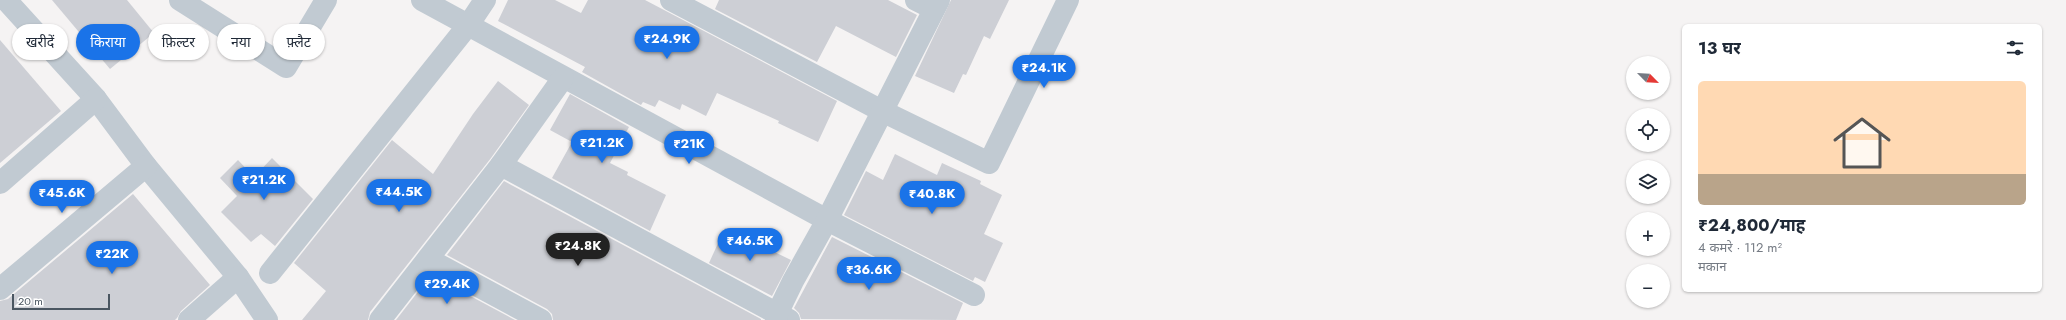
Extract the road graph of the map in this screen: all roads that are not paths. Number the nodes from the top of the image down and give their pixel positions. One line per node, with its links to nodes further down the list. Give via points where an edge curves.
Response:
1 (6, 0): 11 (street)
2 (180, 0): 3 (street, via 286,67)
3 (326, 0)
4 (422, 0): 9 (street)
5 (485, 0): 9 (street)
6 (671, 0): 12 (street)
7 (1068, 0): 12 (street, via 989,163)
8 (930, 3): 12 (street)
9 (469, 24): 10 (street); 18 (street)
10 (564, 78): 13 (street); 16 (street)
11 (96, 99): 14 (street); 15 (street)
12 (882, 111): 16 (street)
13 (502, 165): 17 (street); 22 (street)
14 (146, 166): 19 (street); 20 (street)
15 (0, 183)
16 (827, 220): 21 (street); 22 (street)
17 (428, 259): 25 (street); 26 (street)
18 (270, 273)
19 (238, 277): 23 (street); 24 (street)
20 (0, 289)
21 (974, 296)
22 (780, 318)
23 (189, 320)
24 (267, 320)
25 (380, 320)
26 (541, 320)

